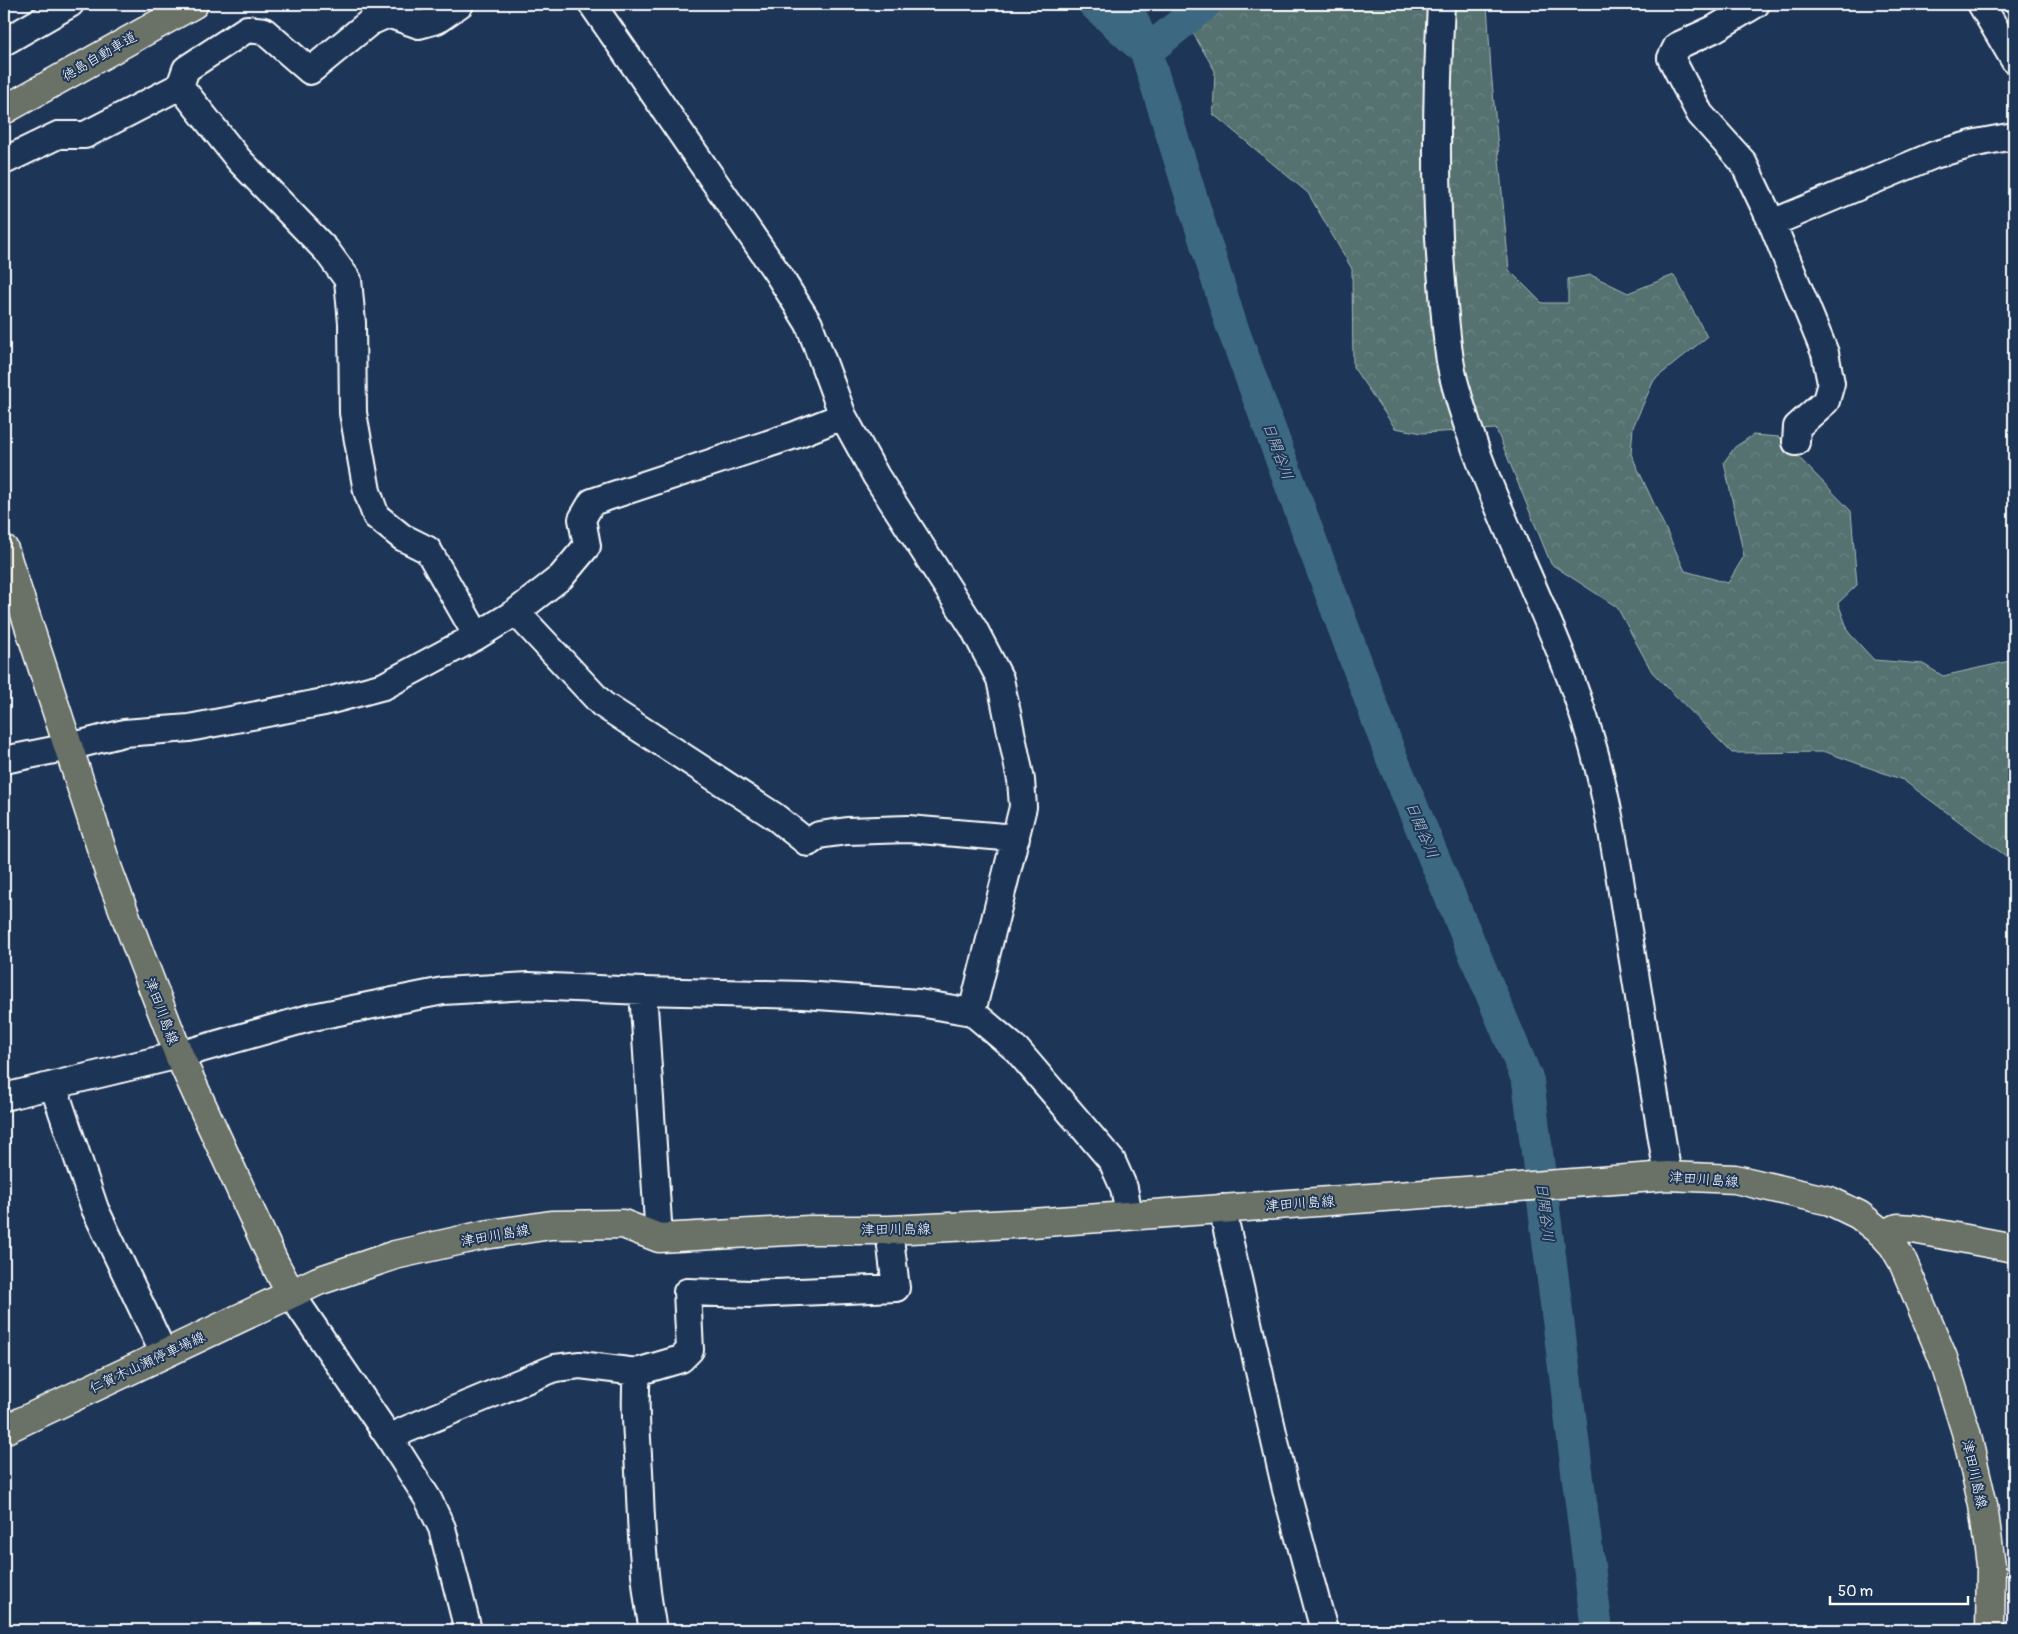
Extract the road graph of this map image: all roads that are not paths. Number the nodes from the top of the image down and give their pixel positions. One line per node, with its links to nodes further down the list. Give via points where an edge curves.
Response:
1 (70, 4): 8 (street)
2 (194, 4): 11 (main road, 徳島自動車道)
3 (460, 4): 10 (street, via 437,20 419,24 388,14 370,22 310,71 264,32 247,29 186,69)
4 (592, 4): 15 (street, via 809,324)
5 (1441, 4): 28 (street, via 1438,201 1441,279 1454,380 1466,422 1580,704 1592,744 1610,820)
6 (1756, 4): 14 (street, via 1677,46 1671,58 1700,114 1743,162)
7 (1981, 4): 9 (street)
8 (4, 42)
9 (2014, 60)
10 (180, 86): 13 (street, via 85,134 58,135); 19 (street, via 239,160 326,250 348,280 353,413 367,491 376,516 402,537 428,550)
11 (4, 110)
12 (2014, 136): 14 (street, via 1934,155)
13 (4, 161)
14 (1772, 223): 16 (street, via 1825,353 1831,382 1826,401 1797,427)
15 (843, 416): 18 (street, via 592,502 582,519 587,546 561,577); 22 (street, via 876,476 974,630 1000,679 1022,780 1024,807)
16 (1796, 442)
17 (4, 550): 20 (main road, 津田川島線)
18 (516, 612): 19 (street); 22 (street, via 602,704 774,816 808,842 819,835 847,831 908,829)
19 (477, 636): 20 (street, via 384,686 324,702 189,728 124,733)
20 (69, 747): 21 (street); 25 (main road, 津田川島線, via 109,872)
21 (4, 760)
22 (1016, 838): 24 (street)
23 (643, 991): 24 (street, via 803,995 919,1003); 25 (street, via 529,986 443,991 314,1017); 33 (street)
24 (972, 1012): 30 (street, via 1016,1050 1112,1161 1124,1188)
25 (179, 1055): 26 (street); 35 (main road, 津田川島線)
26 (53, 1085): 27 (street); 36 (street, via 95,1209)
27 (4, 1097)
28 (1668, 1176): 29 (main road, 津田川島線); 32 (main road, 津田川島線, via 1735,1180 1830,1201 1860,1215)
29 (1222, 1208): 30 (main road, 津田川島線); 42 (street, via 1286,1490)
30 (1129, 1215): 31 (main road, 津田川島線)
31 (889, 1230): 33 (main road, 津田川島線, via 809,1230); 37 (street, via 896,1288 752,1294 687,1292 690,1350 681,1358)
32 (1883, 1234): 34 (main road, via 1898,1228 1912,1229); 43 (main road, 津田川島線, via 1903,1262 1943,1358 1966,1432 1983,1505 1991,1565)
33 (659, 1238): 35 (main road, 津田川島線, via 623,1224 551,1225 484,1235 395,1255 318,1281)
34 (2014, 1248)
35 (291, 1294): 36 (main road, 仁賀木山瀬停車場線); 39 (street)
36 (164, 1354): 38 (main road, 仁賀木山瀬停車場線)
37 (637, 1372): 39 (street, via 580,1365 555,1368); 41 (street, via 635,1393 641,1517)
38 (4, 1430)
39 (390, 1439): 40 (street, via 428,1499 442,1528)
40 (468, 1630)
41 (653, 1630)
42 (1324, 1630)
43 (1990, 1630)

